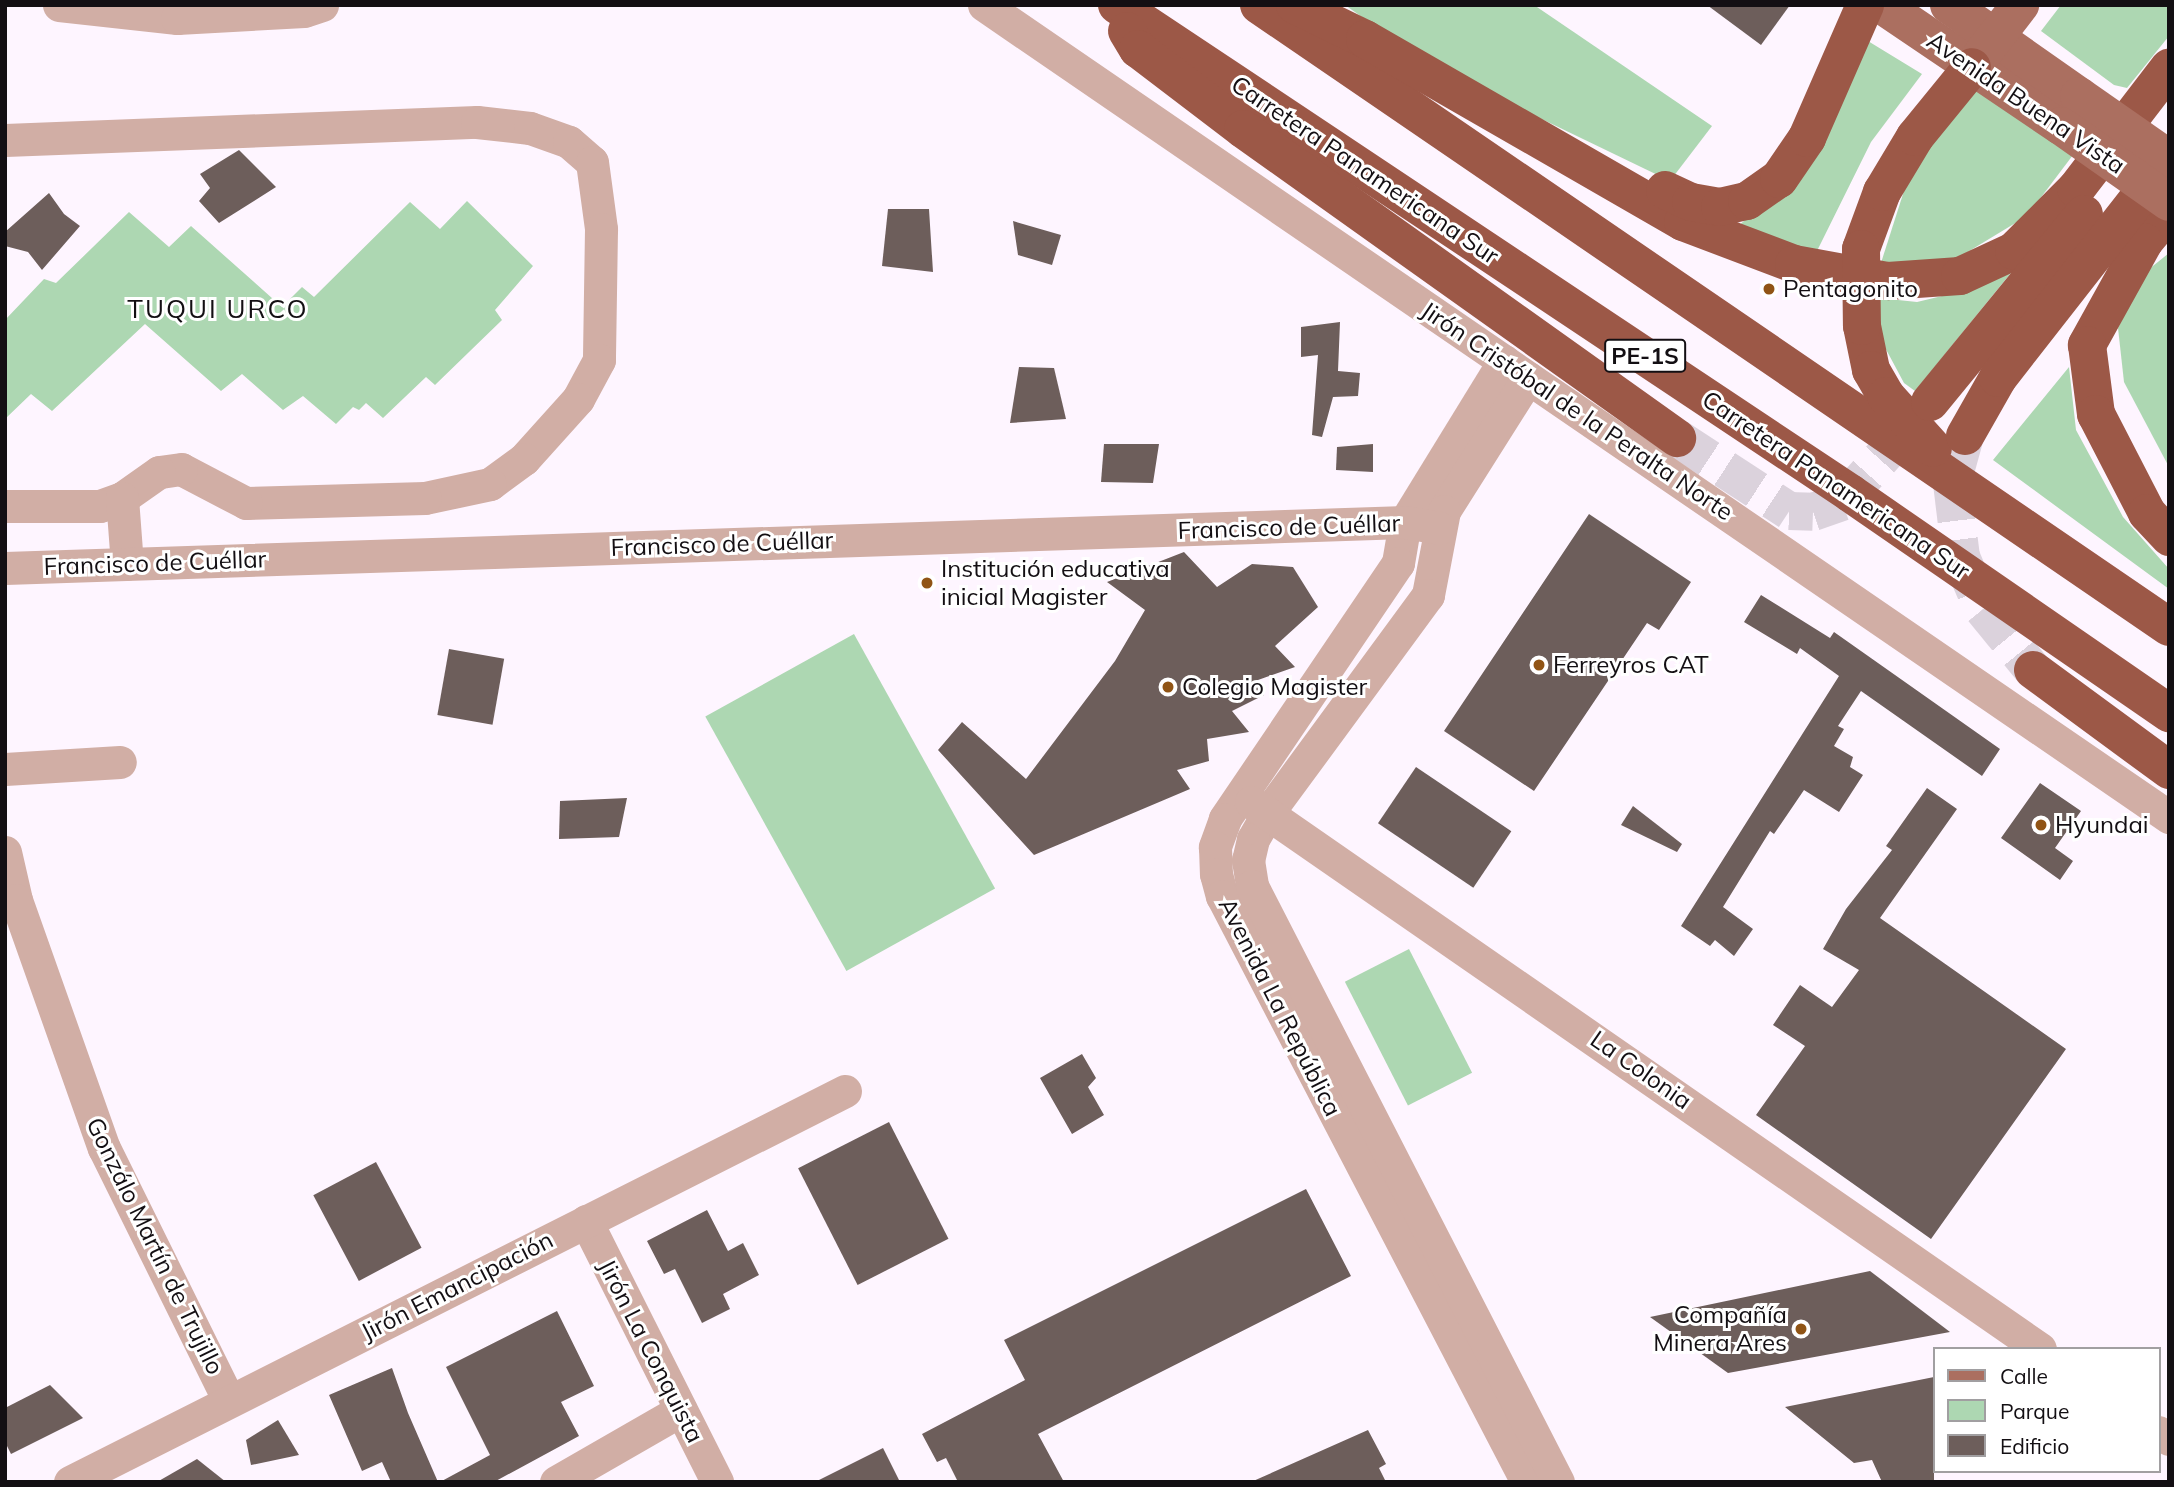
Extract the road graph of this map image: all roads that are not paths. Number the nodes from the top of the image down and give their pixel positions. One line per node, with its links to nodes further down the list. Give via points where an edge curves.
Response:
1 (322, 5): 11 (street, via 304,11 177,18)
2 (984, 5): 21 (street, Jirón Cristóbal de la Peralta Norte)
3 (1111, 5): 24 (highway, via 1138,49)
4 (1117, 5): 35 (highway, Carretera Panamericana Sur / PE-1S, via 1850,493)
5 (1259, 5): 32 (highway, PE-1S)
6 (1295, 5): 12 (highway)
7 (1865, 5): 12 (highway, via 1798,156 1758,194 1720,207 1678,197)
8 (1882, 5): 13 (main road, Avenida Buena Vista)
9 (1950, 5): 13 (main road, Avenida Buena Vista)
10 (2020, 5): 13 (main road)
11 (63, 6)
12 (1365, 39): 14 (highway, via 1683,222 1784,261 1888,281 1961,276 2014,251 2076,189)
13 (1983, 52): 16 (main road, Avenida Buena Vista); 32 (highway, bridge, via 1908,148 1882,192 1861,249 1862,326 1871,370 1886,396 1958,475)
14 (2169, 68)
15 (2169, 108): 22 (highway)
16 (2070, 111): 18 (main road, Avenida Buena Vista, bridge); 19 (main road, Avenida Buena Vista, bridge)
17 (5, 140): 25 (street, via 477,122 530,128 569,142 592,162 601,229 599,360 578,399 524,459 490,484 425,498 246,503 181,469 159,472)
18 (2169, 160): 23 (highway, via 1998,378)
19 (2169, 202)
20 (2169, 212): 29 (highway, via 2144,242 2087,345 2096,414 2147,513)
21 (1516, 369): 27 (street, Avenida La República); 28 (street, Avenida La República); 41 (street, Jirón Cristóbal de la Peralta Norte)
22 (1930, 402)
23 (1965, 436)
24 (1677, 438)
25 (122, 498): 26 (street, via 100,506); 30 (street)
26 (5, 506)
27 (1405, 522): 28 (street, Francisco de Cuéllar); 30 (street, Francisco de Cuéllar); 39 (street, Avenida La República, via 1398,563 1384,587)
28 (1439, 528): 40 (street, Avenida La República, via 1428,595)
29 (2169, 537)
30 (127, 564): 31 (street, Francisco de Cuéllar)
31 (5, 568)
32 (2090, 574): 33 (highway, PE-1S)
33 (2169, 627)
34 (2033, 670): 38 (highway)
35 (2169, 713)
36 (120, 762): 37 (street)
37 (5, 769)
38 (2169, 770)
39 (1240, 795): 40 (street, La Colonia); 51 (street, Avenida La República, via 1215,847 1222,896)
40 (1268, 813): 45 (street, La Colonia); 52 (street, Avenida La República, via 1253,839 1248,860 1252,886)
41 (2169, 817)
42 (5, 852): 46 (street, Gonzálo Martín de Trujillo, via 16,900 104,1148)
43 (845, 1091): 44 (street, Jirón Emancipación)
44 (586, 1221): 46 (street, Jirón Emancipación); 47 (street, Jirón La Conquista)
45 (2037, 1347)
46 (229, 1401): 48 (street, Jirón Emancipación)
47 (681, 1410): 49 (street); 50 (street, Jirón La Conquista)
48 (70, 1482)
49 (556, 1482)
50 (717, 1482)
51 (1527, 1482)
52 (1558, 1482)

